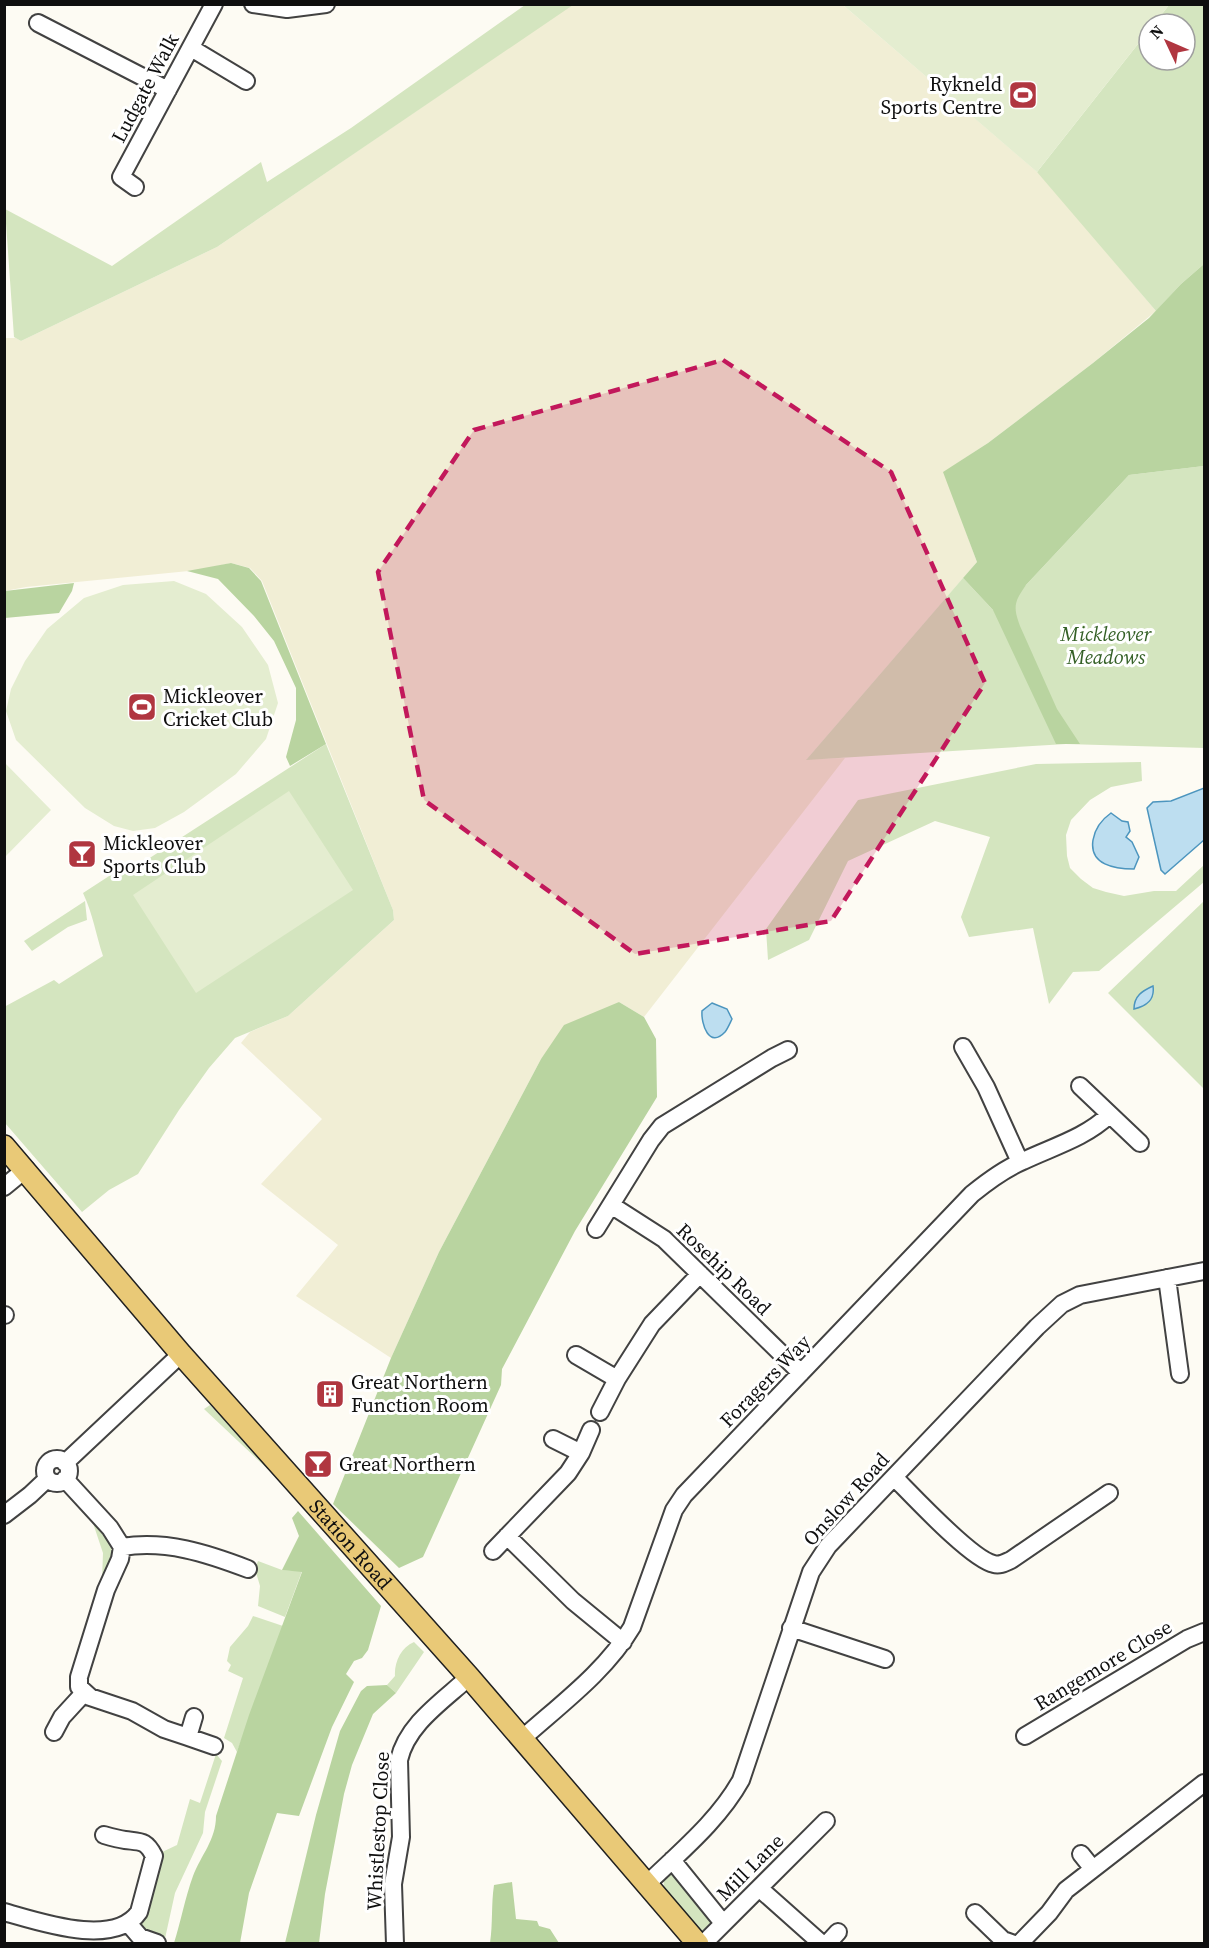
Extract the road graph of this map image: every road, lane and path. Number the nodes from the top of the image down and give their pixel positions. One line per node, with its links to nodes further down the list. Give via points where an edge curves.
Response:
1 (214, 4): 5 (street, Ludgate Walk)
2 (253, 4): 3 (street, via 287,9)
3 (327, 4)
4 (39, 22): 7 (street)
5 (190, 48): 6 (street); 7 (street, Ludgate Walk)
6 (246, 81)
7 (168, 90): 8 (street, Ludgate Walk, via 121,177)
8 (135, 187)
9 (963, 1047): 15 (street, via 987,1087)
10 (788, 1050): 18 (street, via 662,1126)
11 (1080, 1086): 12 (street)
12 (1109, 1115): 13 (street); 15 (street, Foragers Way, via 1084,1134)
13 (1140, 1143)
14 (4, 1146): 16 (main road, Station Road)
15 (1020, 1162): 26 (street, Foragers Way, via 972,1194)
16 (26, 1169): 17 (street); 23 (main road, Station Road)
17 (4, 1187)
18 (611, 1205): 19 (street); 21 (street, Rosehip Road, via 664,1239)
19 (596, 1229)
20 (1204, 1271): 22 (street, Onslow Road)
21 (700, 1274): 26 (street, Rosehip Road); 27 (street, via 652,1324)
22 (1167, 1278): 25 (street); 33 (street, Onslow Road, via 1087,1293 1062,1304)
23 (181, 1354): 32 (street); 44 (main road, Station Road)
24 (576, 1355): 27 (street)
25 (1174, 1365)
26 (801, 1373): 42 (street, Foragers Way, via 679,1503)
27 (617, 1379): 28 (street)
28 (600, 1412)
29 (591, 1430): 31 (street)
30 (553, 1439): 31 (street)
31 (581, 1453): 36 (street, via 568,1473)
32 (65, 1471): 35 (street, via 55,1460 49,1463 45,1469 47,1479); 37 (street)
33 (894, 1477): 34 (street, via 981,1559 995,1565 1011,1560 1089,1498); 40 (street, Onslow Road, via 817,1561)
34 (1109, 1494)
35 (4, 1515)
36 (507, 1536): 38 (street); 42 (street, via 573,1602)
37 (122, 1547): 39 (street, via 160,1544 217,1557); 45 (street, via 79,1677)
38 (493, 1551)
39 (248, 1569)
40 (791, 1628): 43 (street, via 866,1661); 56 (street, Onslow Road, via 741,1780 725,1805)
41 (1204, 1632): 48 (street, Rangemore Close)
42 (623, 1642): 50 (street, Foragers Way, via 606,1663)
43 (885, 1659)
44 (470, 1677): 50 (main road, Station Road); 65 (street, Whistlestop Close, via 418,1724 401,1752 401,1837 393,1884)
45 (84, 1693): 47 (street); 49 (street)
46 (194, 1718): 49 (street)
47 (54, 1732)
48 (1025, 1736)
49 (188, 1737): 51 (street)
50 (523, 1738): 58 (main road, Station Road)
51 (214, 1746)
52 (1204, 1783): 57 (street)
53 (826, 1821): 59 (street, Mill Lane)
54 (104, 1835): 62 (street, via 140,1841 154,1856 140,1911)
55 (1081, 1854): 57 (street)
56 (672, 1860): 58 (street, Onslow Road); 63 (street)
57 (1093, 1869): 70 (street, via 1066,1890)
58 (647, 1884): 66 (main road, Station Road)
59 (759, 1888): 63 (street, Mill Lane); 68 (street)
60 (4, 1912): 62 (street, via 68,1930 116,1928)
61 (975, 1913): 69 (street, via 1003,1940)
62 (128, 1923): 64 (street, via 140,1937)
63 (723, 1923): 67 (street, Mill Lane)
64 (157, 1943)
65 (395, 1944)
66 (698, 1944)
67 (703, 1944)
68 (822, 1944)
69 (1014, 1944)
70 (1019, 1944)

